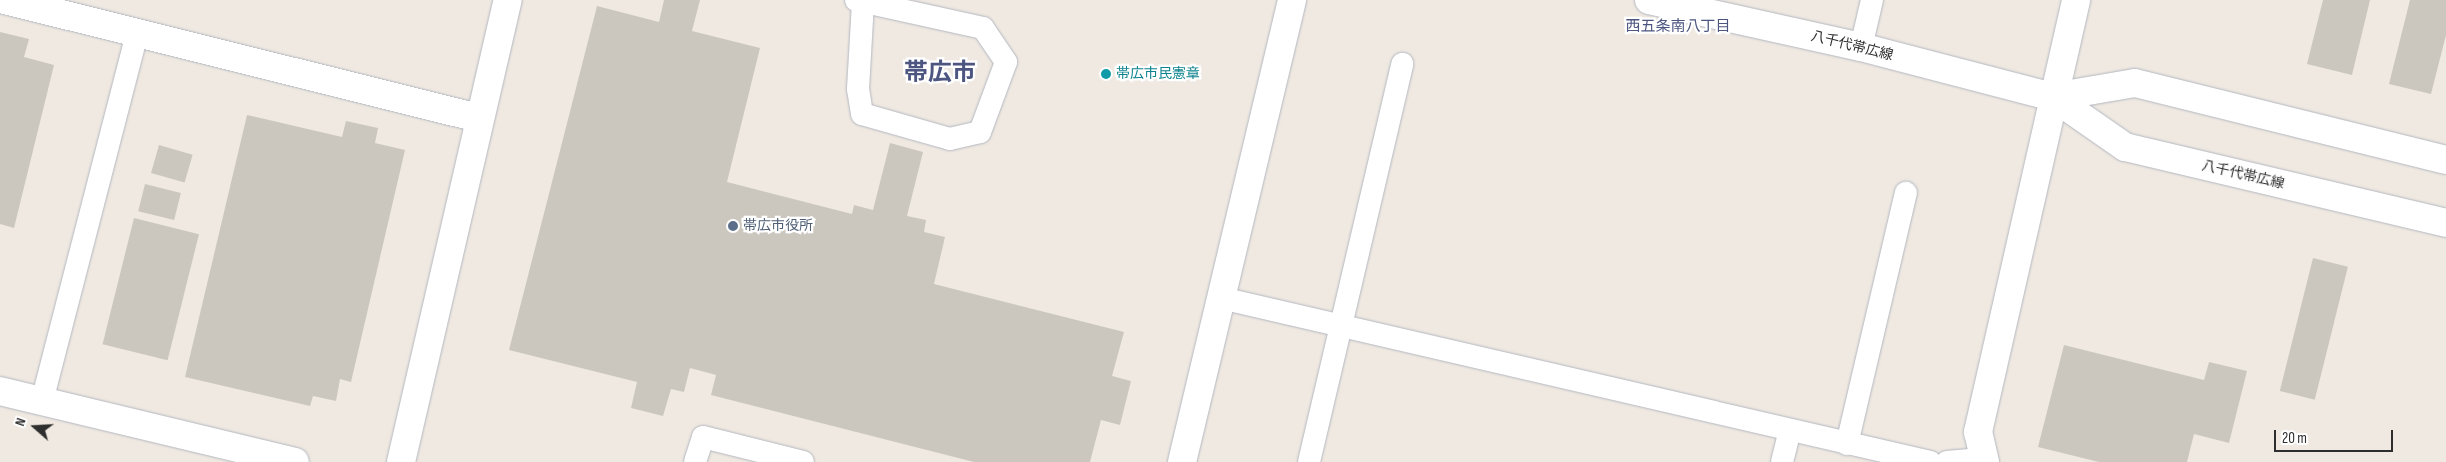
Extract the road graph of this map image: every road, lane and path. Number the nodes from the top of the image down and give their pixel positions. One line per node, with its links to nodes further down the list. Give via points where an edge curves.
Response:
1 (5, 0): 8 (street)
2 (508, 0): 12 (street)
3 (1292, 0): 16 (street)
4 (1649, 0): 9 (street, 八千代帯広線)
5 (1872, 0): 9 (lane)
6 (2076, 0): 11 (street)
7 (859, 1): 7 (lane, via 983,28 1006,62 980,132 950,139 862,114 858,89)
8 (137, 33): 12 (street); 19 (lane)
9 (1861, 47): 11 (street, 八千代帯広線)
10 (1402, 64): 17 (lane)
11 (2053, 97): 13 (street, 八千代帯広線, via 2135,83); 15 (street, 八千代帯広線, via 2125,146); 22 (street, via 1978,432)
12 (480, 118): 24 (street)
13 (2446, 160)
14 (1906, 193): 21 (lane)
15 (2446, 223)
16 (1221, 298): 17 (lane); 27 (street)
17 (1342, 324): 20 (lane); 28 (lane)
18 (0, 391): 19 (street)
19 (42, 401): 23 (street)
20 (1790, 430): 21 (lane); 29 (lane)
21 (1847, 444): 30 (lane)
22 (1984, 460): 31 (lane)
23 (295, 462)
24 (400, 462)
25 (695, 462): 26 (lane, via 703,438)
26 (802, 462)
27 (1182, 462)
28 (1309, 462)
29 (1782, 462)
30 (1930, 462)
31 (1947, 462)

